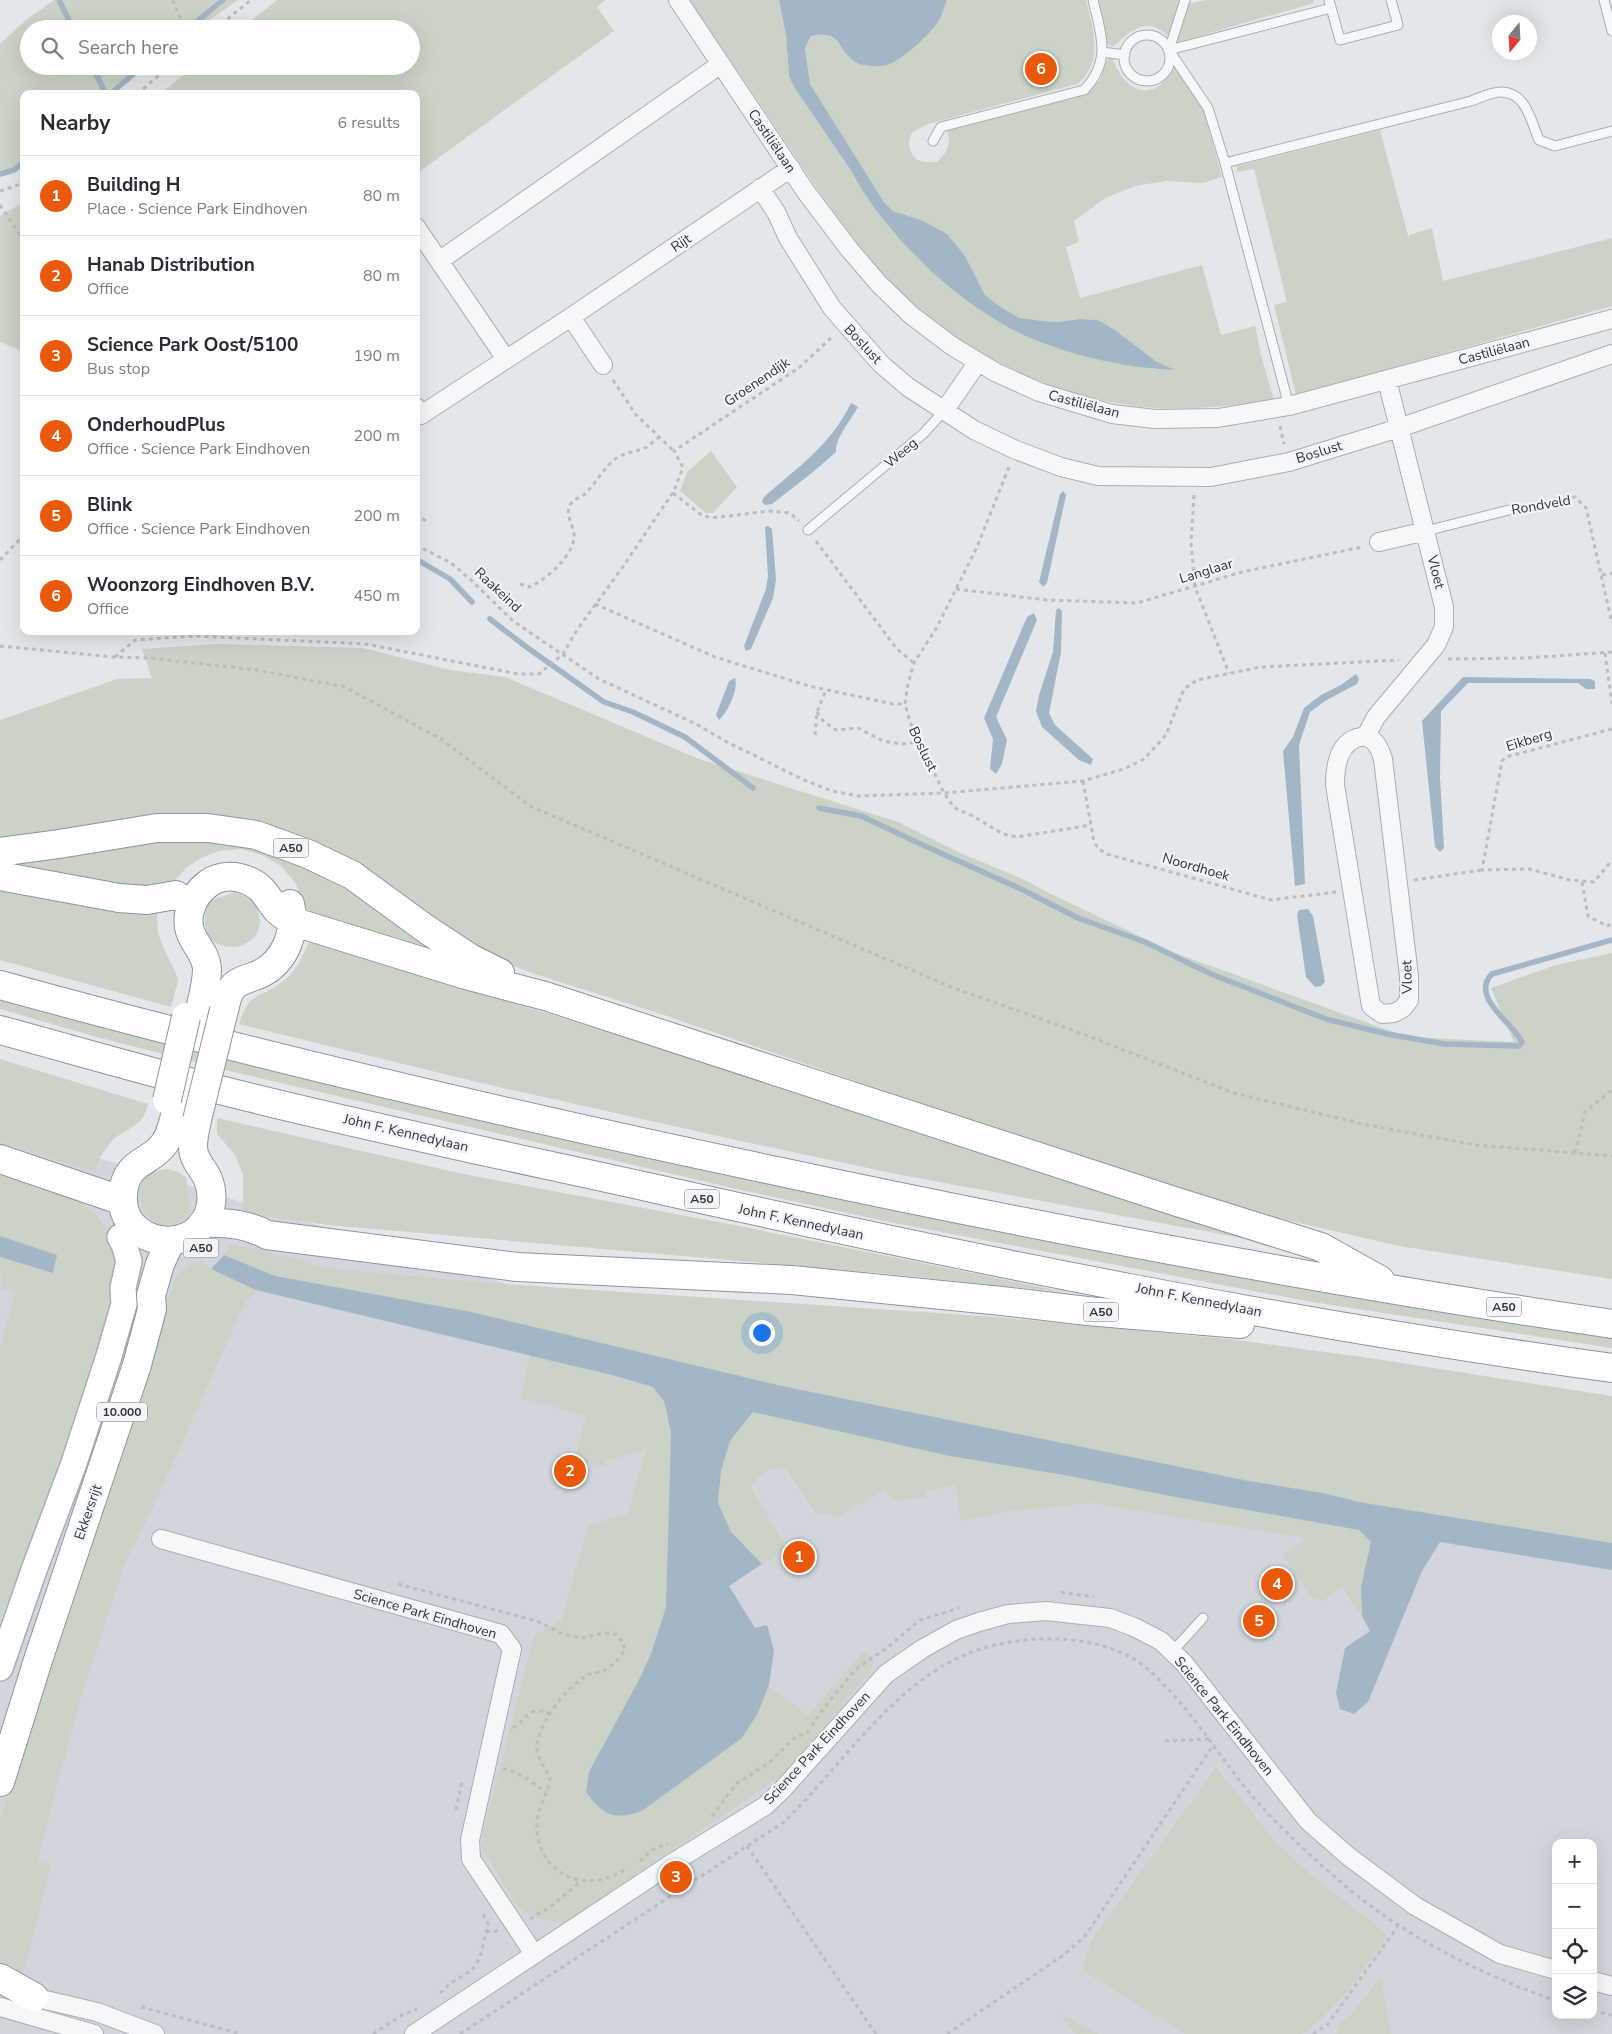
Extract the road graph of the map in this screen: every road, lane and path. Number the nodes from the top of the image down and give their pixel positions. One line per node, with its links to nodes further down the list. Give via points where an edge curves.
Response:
1 (173, 0): 9 (path)
2 (251, 0): 10 (path)
3 (678, 0): 15 (street, Castiliëlaan)
4 (1093, 0): 13 (lane)
5 (1185, 0): 12 (lane)
6 (1391, 0): 8 (lane, via 1398,25 1340,40)
7 (1604, 0): 11 (lane)
8 (1330, 4): 12 (lane)
9 (181, 20)
10 (226, 20)
11 (1612, 31)
12 (1169, 50): 14 (lane, via 1160,39 1145,35 1131,41); 14 (lane, via 1166,71 1155,80 1140,80 1128,70); 20 (lane, via 1208,108)
13 (1102, 52): 14 (lane); 19 (lane, via 1093,80 1084,90 941,127)
14 (1125, 55)
15 (721, 64): 21 (street, Castiliëlaan); 28 (street)
16 (159, 75): 17 (path)
17 (142, 90)
18 (1612, 131): 20 (lane, via 1555,146 1539,140 1524,104 1512,94 1499,92)
19 (933, 141)
20 (1225, 163): 37 (lane)
21 (791, 168): 23 (street, Rijt); 34 (street, Castiliëlaan, via 849,249 878,283 911,315)
22 (20, 184): 24 (path)
23 (760, 188): 29 (street, Rijt); 31 (street, Boslust, via 788,238)
24 (0, 190)
25 (0, 205): 27 (path)
26 (420, 233): 28 (street)
27 (20, 235)
28 (439, 261): 33 (street)
29 (571, 317): 33 (street, Rijt); 35 (street)
30 (1612, 319): 36 (street, Castiliëlaan)
31 (843, 322): 38 (street, Boslust, via 881,364); 43 (path, Groenendijk, via 830,341 800,367)
32 (1612, 354): 40 (street, Boslust)
33 (506, 359): 39 (street, Rijt)
34 (978, 362): 37 (street, Castiliëlaan, via 1039,392 1112,414 1155,419 1218,418); 38 (street, Weeg)
35 (603, 365): 41 (path, via 636,415)
36 (1387, 380): 37 (street, Castiliëlaan); 40 (street, Vloet)
37 (1282, 408): 44 (path)
38 (944, 411): 42 (street, Boslust); 50 (lane, Weeg, via 923,434)
39 (420, 414)
40 (1399, 428): 44 (street, Boslust); 51 (street, Vloet)
41 (659, 437): 43 (path); 59 (path, via 648,446 617,458 583,495 569,505 573,546 549,576 529,587)
42 (1016, 450): 45 (street, Boslust, via 1061,468 1098,476); 61 (path, Boslust, via 978,547)
43 (674, 451): 46 (path, via 683,468)
44 (1289, 462): 45 (street, Boslust)
45 (1196, 477): 60 (path, via 1191,542)
46 (673, 492): 50 (path, via 700,514 711,518 790,513); 62 (path)
47 (1513, 509): 51 (lane, Rondveld); 58 (path, Rondveld, via 1575,497 1586,508)
48 (420, 517): 49 (path)
49 (426, 521)
50 (808, 530): 70 (path, via 897,650)
51 (1426, 531): 53 (street); 69 (street, Vloet, via 1444,607 1444,627)
52 (20, 539): 56 (path)
53 (1379, 542)
54 (420, 547): 67 (path, Raakeind, via 451,563 513,621)
55 (1356, 548): 60 (path, Langlaar, via 1242,572)
56 (0, 560)
57 (1612, 573): 58 (path)
58 (1602, 575): 63 (path, Rondveld)
59 (520, 584)
60 (1195, 587): 61 (path, Langlaar, via 1137,603 1047,600); 71 (path)
61 (956, 589): 70 (path, Boslust)
62 (595, 604): 67 (path); 72 (path, via 715,657)
63 (1612, 623)
64 (0, 646): 68 (path)
65 (1612, 652): 66 (path, Raakeind)
66 (1605, 653): 69 (path, Raakeind); 74 (path)
67 (563, 654): 68 (path, via 539,674 518,674 366,644 195,636 135,640); 81 (path, Raakeind, via 599,680 832,791 858,796)
68 (114, 657): 99 (path, via 257,670 345,687 441,739 530,806 951,987 1234,1093 1367,1125 1476,1145)
69 (1425, 659): 71 (path, Raakeind, via 1261,667); 78 (street, Vloet, via 1376,717)
70 (914, 663): 73 (path, Boslust)
71 (1229, 673): 80 (path, Raakeind, via 1197,680 1184,689 1166,734 1144,759 1124,769)
72 (826, 690): 73 (path); 75 (path)
73 (905, 704): 79 (path, Boslust)
74 (1612, 704)
75 (817, 712): 77 (path); 79 (path, via 836,730 858,728 883,741)
76 (1612, 729): 85 (path, Eikberg, via 1506,757 1502,761)
77 (815, 735)
78 (1366, 736): 87 (street, Vloet, via 1379,746 1383,759); 87 (street, Vloet, via 1354,739 1339,756 1335,785 1371,1006 1382,1014 1394,1013 1409,1000 1410,976)
79 (919, 742): 81 (path, Boslust)
80 (1083, 780): 81 (path, Raakeind); 82 (path, Noordhoek)
81 (944, 793): 82 (path, via 958,810 1004,834 1017,837)
82 (1091, 825): 89 (path, Noordhoek, via 1094,842 1108,854 1271,900)
83 (0, 852): 94 (highway, A50, via 156,828 208,828 256,835 352,875 470,958)
84 (1612, 860): 88 (path, via 1594,882)
85 (1482, 870): 87 (path); 88 (path, via 1529,869)
86 (0, 876): 90 (highway, via 119,898 147,900)
87 (1398, 882)
88 (1582, 882): 92 (path, via 1588,916 1607,926)
89 (1313, 894)
90 (176, 895): 91 (highway, via 187,879 211,863 243,860 256,864 279,881 290,901); 95 (highway, via 171,923 177,946 191,971)
91 (293, 920): 94 (highway, A50, via 466,975); 95 (highway, via 291,936 282,955 269,968 233,986 228,994); 95 (highway, via 277,910 259,887 243,879 224,876 201,890 193,900 189,921 190,932 207,966)
92 (1612, 924)
93 (0, 985): 107 (highway, A50, via 245,1050 614,1137 1081,1233)
94 (546, 996): 107 (highway, A50, via 1321,1246)
95 (204, 1006): 98 (highway, bridge)
96 (0, 1030): 110 (highway, John F. Kennedylaan / A50, via 232,1092 883,1240)
97 (1612, 1090): 99 (path, via 1585,1112)
98 (178, 1115): 102 (highway, via 163,1146 136,1165); 103 (highway, via 193,1138 194,1152 212,1192 210,1208)
99 (1575, 1153): 100 (path)
100 (1612, 1156)
101 (0, 1158): 102 (highway)
102 (115, 1198): 104 (highway, via 127,1216)
103 (203, 1223): 105 (highway, A50, via 254,1228); 106 (highway, via 188,1236)
104 (131, 1235): 106 (highway); 115 (main road, 10.000, via 143,1247 133,1290 124,1304 74,1463)
105 (267, 1235): 108 (highway, A50, via 219,1239 176,1261 167,1276 161,1298); 110 (highway, A50, via 517,1267 792,1280 1087,1311)
106 (170, 1242): 108 (highway, Ekkersrijt / 10.000, via 151,1295)
107 (1396, 1290): 109 (highway, A50)
108 (152, 1309): 121 (highway, Ekkersrijt / 10.000, via 137,1365)
109 (1612, 1324)
110 (1411, 1338): 111 (highway, John F. Kennedylaan / A50)
111 (1612, 1368)
112 (161, 1539): 117 (street, Science Park Eindhoven, via 501,1634 512,1649)
113 (1203, 1618): 114 (lane)
114 (1172, 1652): 129 (street, Science Park Eindhoven, via 1160,1641 1110,1618 1066,1613 1008,1614 956,1630 886,1674 765,1806); 130 (street, Science Park Eindhoven, via 1308,1821 1348,1856 1415,1906 1500,1954)
115 (0, 1668)
116 (550, 1714): 117 (path, via 539,1710 529,1712 510,1730)
117 (495, 1726): 120 (street, Science Park Eindhoven)
118 (1210, 1739): 119 (path); 124 (path, Science Park Eindhoven, via 1184,1705 1136,1660 1100,1645 1075,1640 1041,1638 1012,1642 961,1656 905,1692 810,1797 784,1822); 149 (path, Science Park Eindhoven, via 1214,1744 1085,1936 1065,1954)
119 (1165, 1741)
120 (485, 1770): 122 (path, via 506,1768); 123 (path, via 476,1770 464,1778); 127 (street, Science Park Eindhoven, via 470,1840 471,1858)
121 (0, 1782)
122 (546, 1792)
123 (455, 1816)
124 (747, 1846): 147 (path, Science Park Eindhoven); 148 (path)
125 (582, 1881): 127 (path, via 552,1905)
126 (478, 1905): 128 (path, via 488,1924)
127 (515, 1925): 128 (path); 129 (street, Science Park Eindhoven)
128 (486, 1932): 135 (path, via 480,1958 472,1970)
129 (534, 1954): 146 (street, Science Park Eindhoven)
130 (1552, 1969)
131 (0, 1978): 136 (highway)
132 (1597, 1982): 133 (street)
133 (1612, 1986)
134 (0, 1990): 136 (street)
135 (438, 1995)
136 (34, 1997): 144 (street, via 97,2012)
137 (1552, 2000): 142 (path, via 1503,1982 1398,1926)
138 (0, 2007): 143 (street)
139 (424, 2008): 145 (path, via 402,2015)
140 (1597, 2012): 141 (path)
141 (1612, 2015)
142 (1319, 2032): 150 (path)
143 (94, 2034)
144 (155, 2034)
145 (373, 2034)
146 (414, 2034)
147 (460, 2034)
148 (876, 2034)
149 (947, 2034)
150 (1313, 2034)

